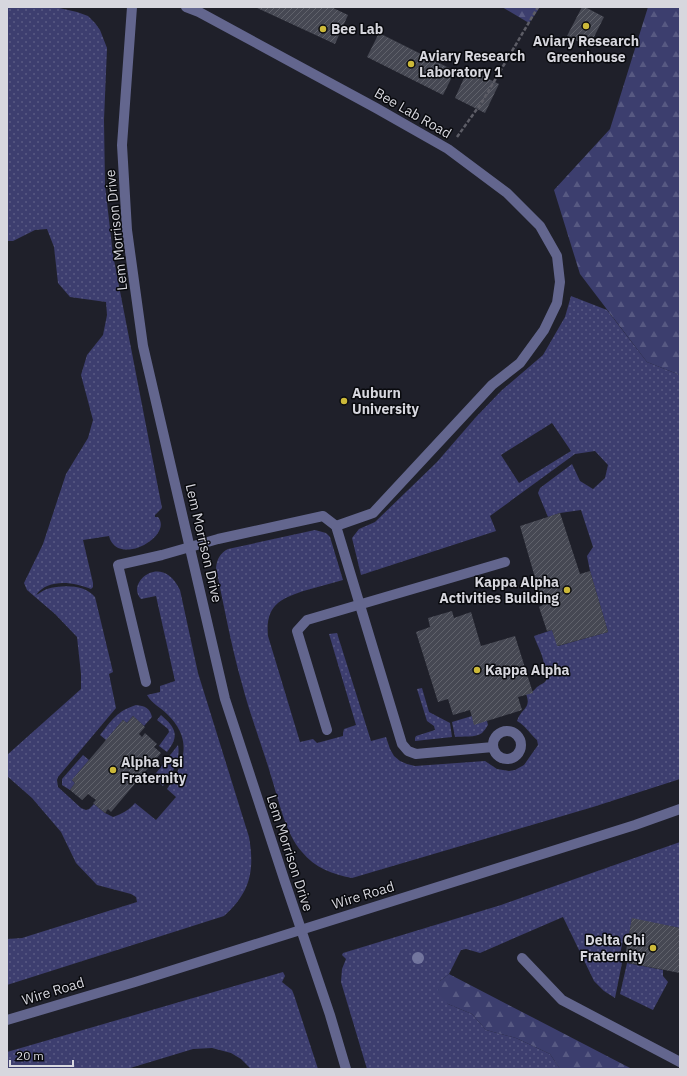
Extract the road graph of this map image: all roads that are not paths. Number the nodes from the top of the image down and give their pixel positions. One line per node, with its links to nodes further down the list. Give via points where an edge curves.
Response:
1 (132, 7): 4 (street, Lem Morrison Drive, via 122,146 127,230 143,346)
2 (186, 7): 3 (street, Bee Lab Road, via 370,104 448,149 507,193 540,226 557,256 560,282 557,303 544,330 520,363 492,385 373,513)
3 (336, 526): 4 (street, via 323,516); 6 (street)
4 (190, 547): 7 (street, via 118,565); 11 (street, Lem Morrison Drive, via 225,699)
5 (505, 562): 6 (street)
6 (361, 604): 8 (street, via 307,620 297,631); 9 (street, via 402,744 408,751 416,754)
7 (146, 682)
8 (327, 730)
9 (493, 747)
10 (680, 809): 11 (street, Wire Road)
11 (301, 929): 13 (street, Wire Road); 15 (street, Lem Morrison Drive)
12 (522, 958): 14 (street, via 562,1000)
13 (7, 1020)
14 (680, 1062)
15 (346, 1069)

